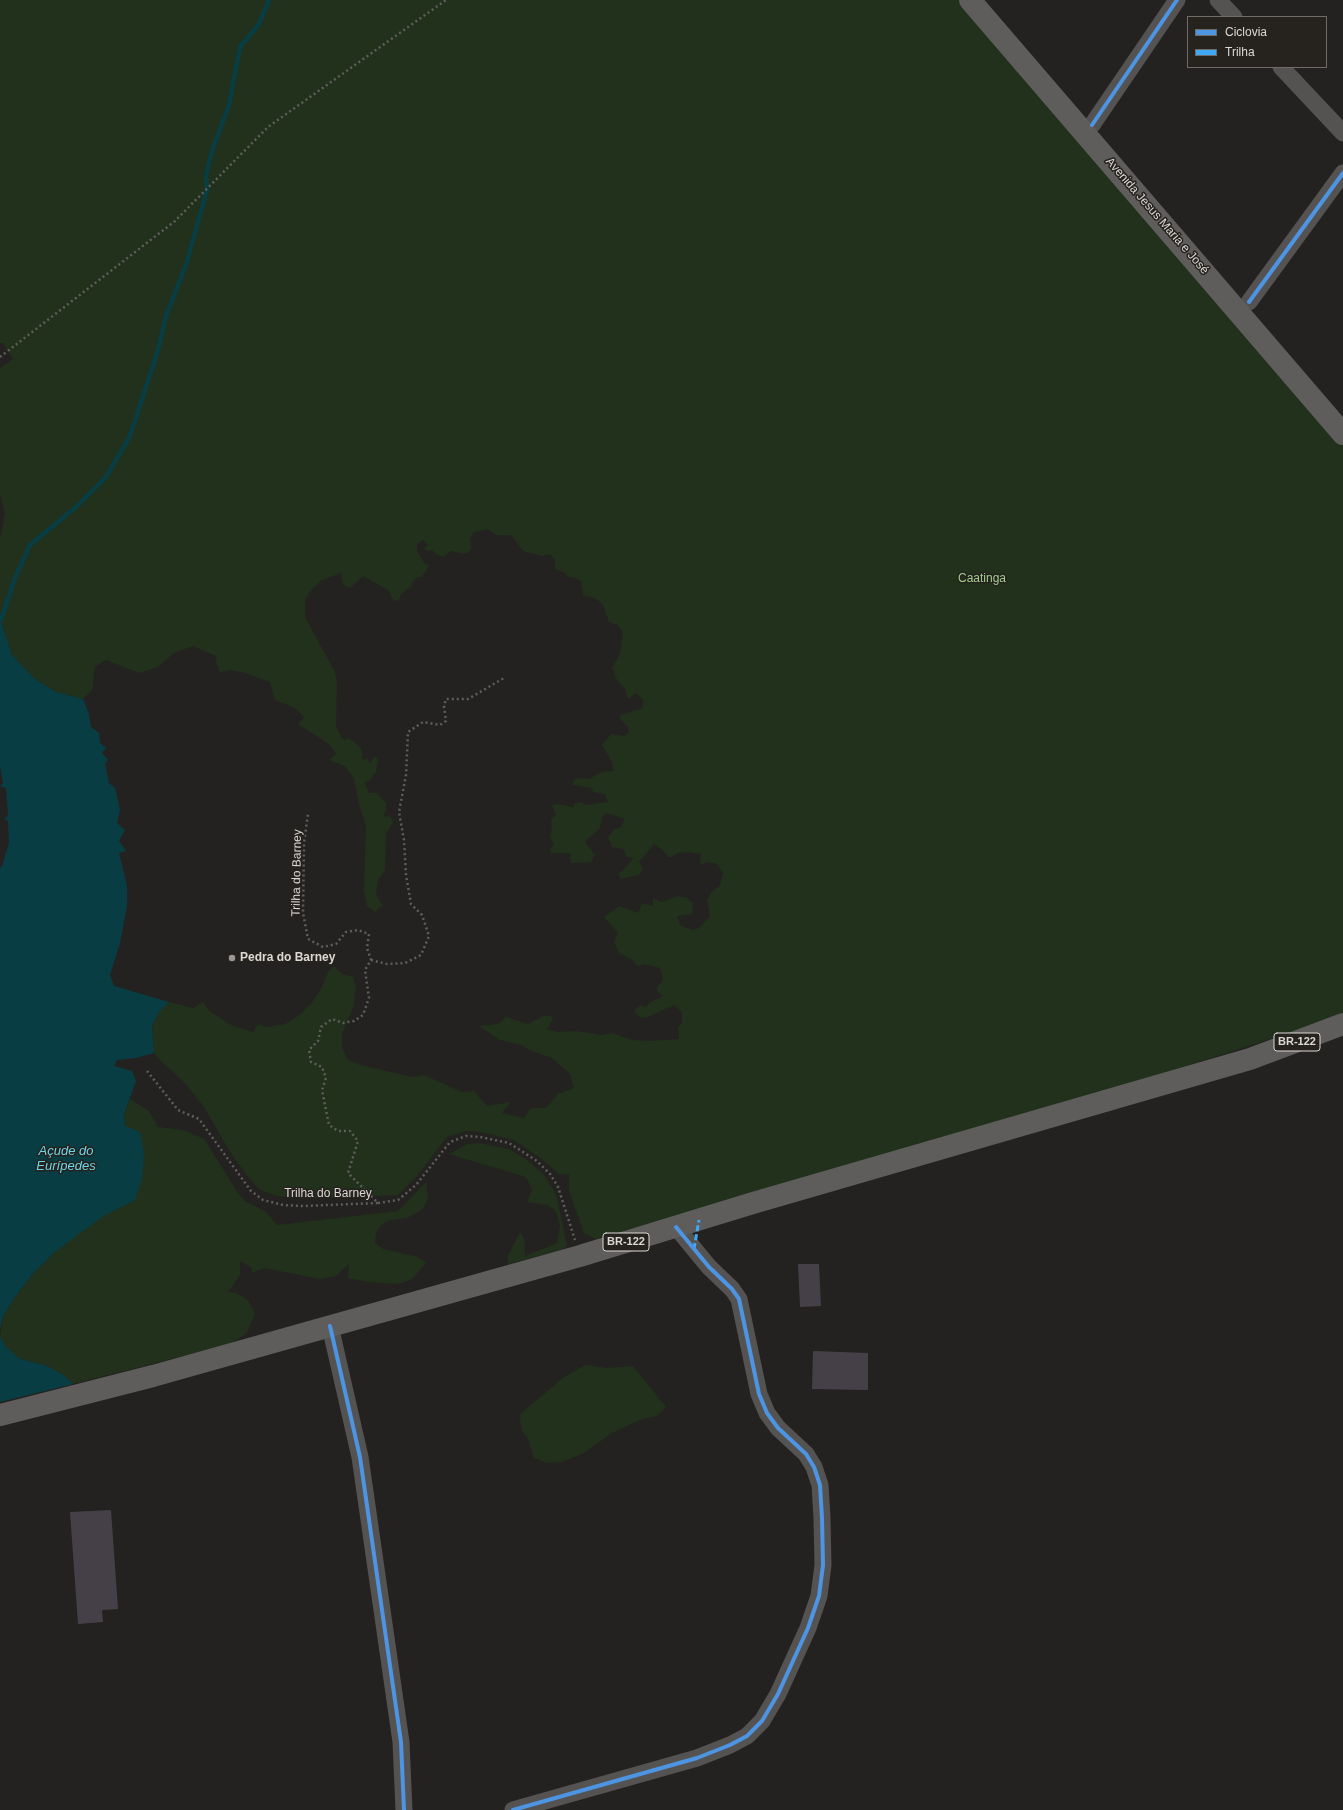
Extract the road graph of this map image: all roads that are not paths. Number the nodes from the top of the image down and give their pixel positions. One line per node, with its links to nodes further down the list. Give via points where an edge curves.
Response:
1 (970, 0): 10 (main road, Avenida Jesus Maria e José)
2 (986, 0): 7 (main road, Avenida Jesus Maria e José)
3 (1177, 0): 7 (street)
4 (1218, 0): 5 (street)
5 (1233, 16)
6 (1282, 68): 8 (street)
7 (1092, 125): 10 (main road, Avenida Jesus Maria e José)
8 (1343, 133)
9 (1343, 172): 10 (street)
10 (1242, 300): 11 (main road, Avenida Jesus Maria e José); 12 (main road, Avenida Jesus Maria e José)
11 (1343, 412)
12 (1343, 434)
13 (1343, 1024): 15 (main road, BR-122)
14 (1343, 1041): 15 (main road, BR-122)
15 (1250, 1060): 16 (main road, BR-122)
16 (676, 1227): 17 (main road, BR-122); 20 (street, via 739,1299 759,1394 767,1413 778,1428 806,1454 814,1467 820,1485 822,1518 823,1564 819,1596 808,1628 778,1694 762,1721 747,1736 697,1758)
17 (330, 1326): 18 (main road, BR-122, via 153,1376); 19 (street, via 360,1457 401,1742)
18 (0, 1415)
19 (404, 1810)
20 (513, 1810)

